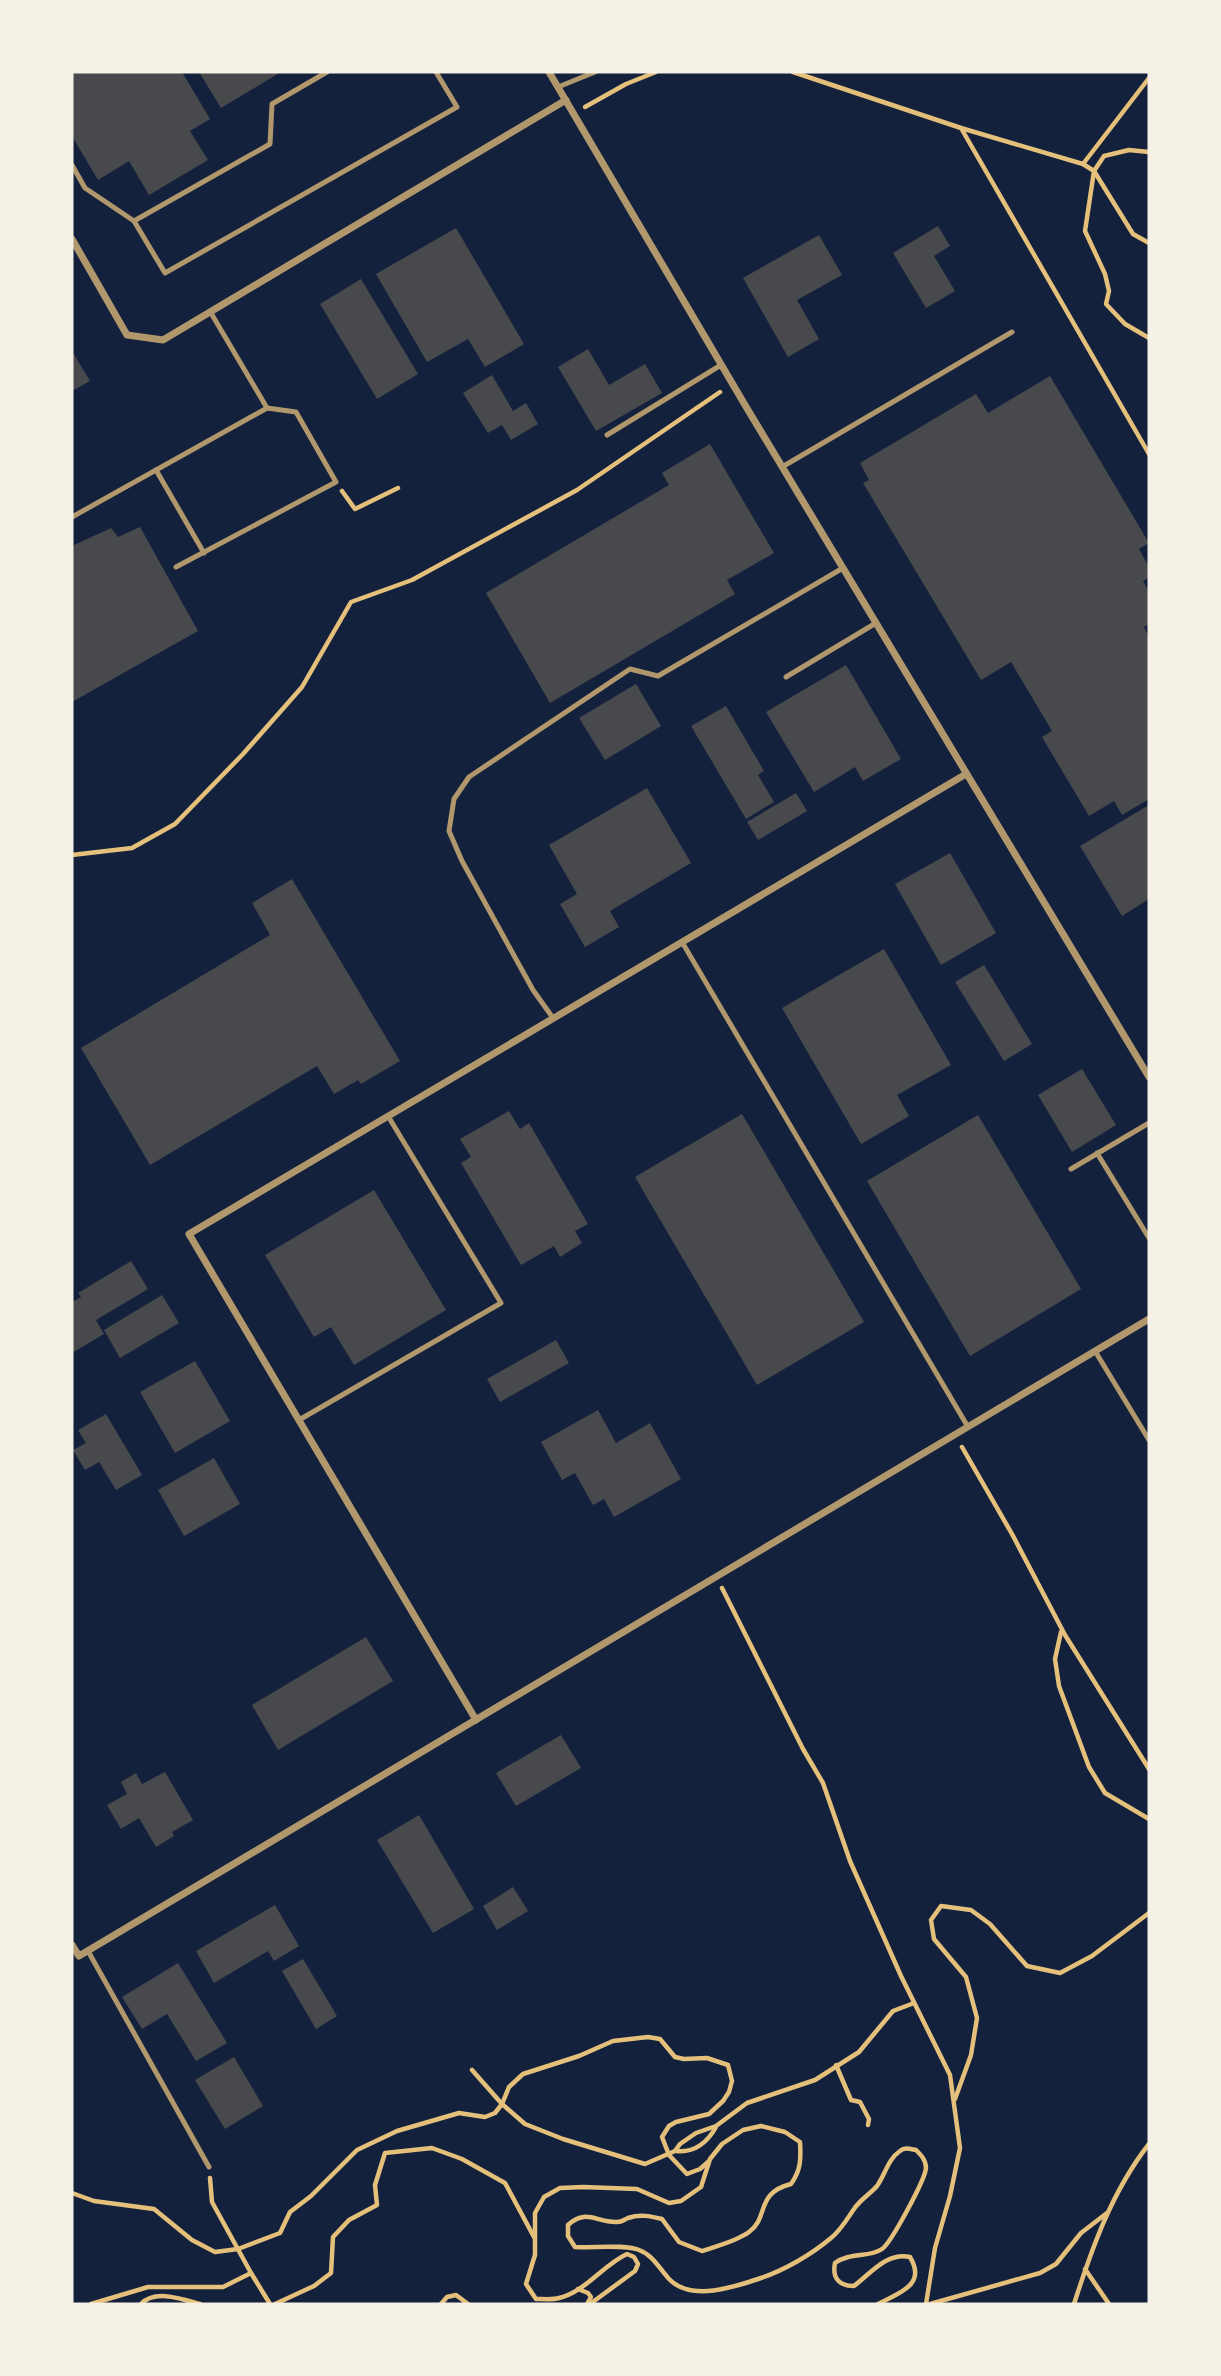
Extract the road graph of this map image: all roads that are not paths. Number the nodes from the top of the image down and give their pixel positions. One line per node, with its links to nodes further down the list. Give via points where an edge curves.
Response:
1 (327, 72): 8 (lane, via 272,104 271,144)
2 (436, 72): 8 (lane, via 457,107 165,273)
3 (550, 72): 5 (street)
4 (595, 72): 5 (lane)
5 (558, 87): 6 (street)
6 (566, 100): 10 (street); 12 (street)
7 (72, 164): 8 (lane, via 85,188)
8 (134, 221)
9 (72, 239): 10 (street, via 127,335 163,340)
10 (211, 313): 13 (lane)
11 (1012, 332): 15 (lane)
12 (721, 365): 14 (lane); 15 (street)
13 (267, 408): 16 (lane); 18 (lane, via 296,412 336,482)
14 (607, 435)
15 (782, 467): 20 (street)
16 (156, 470): 17 (lane); 18 (lane)
17 (72, 517)
18 (204, 553): 19 (lane)
19 (176, 567)
20 (843, 568): 21 (street); 25 (lane, via 659,676 630,669 469,777 454,799 449,831 462,861)
21 (876, 624): 22 (lane); 23 (street)
22 (786, 677)
23 (966, 774): 24 (street); 26 (street)
24 (682, 942): 25 (street); 35 (lane)
25 (553, 1018): 27 (street)
26 (1149, 1077)
27 (388, 1116): 34 (street, via 190,1234); 34 (lane, via 501,1303)
28 (1149, 1123): 29 (lane)
29 (1097, 1153): 30 (lane); 31 (lane)
30 (1071, 1169)
31 (1149, 1238)
32 (1149, 1319): 33 (street)
33 (1095, 1352): 35 (street); 36 (lane)
34 (299, 1420): 37 (street)
35 (968, 1427): 37 (street)
36 (1149, 1440)
37 (475, 1720): 39 (street)
38 (72, 1945): 39 (street, via 79,1956)
39 (88, 1951): 40 (lane)
40 (209, 2167)

